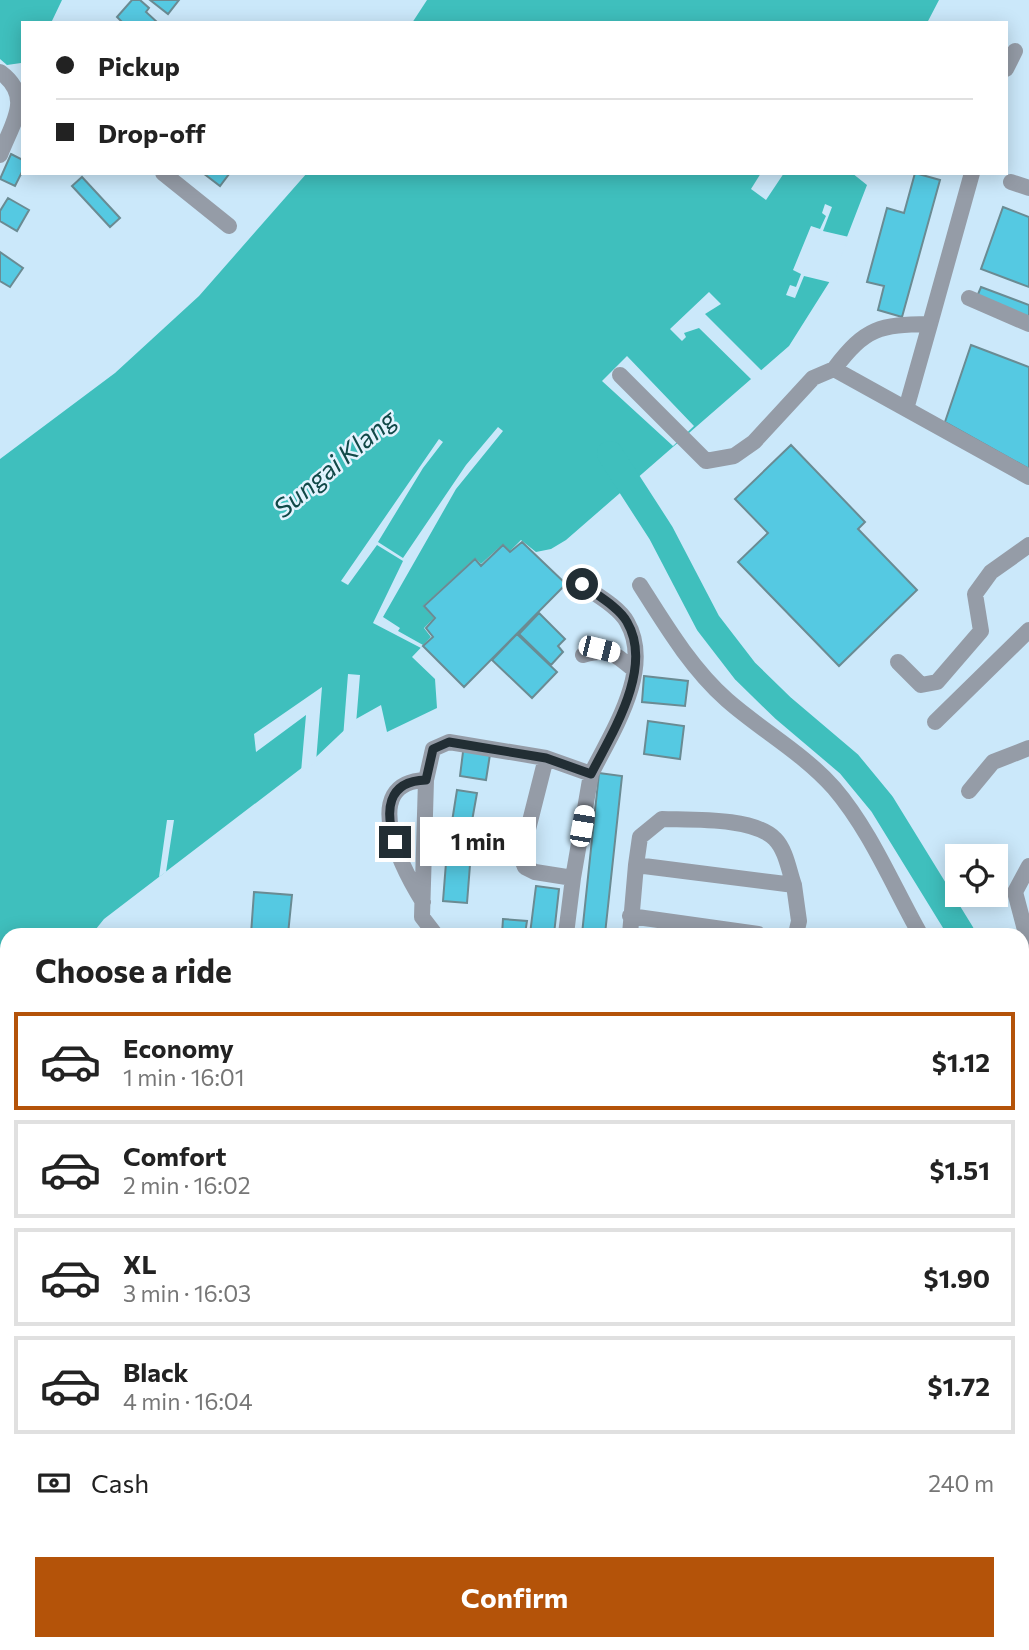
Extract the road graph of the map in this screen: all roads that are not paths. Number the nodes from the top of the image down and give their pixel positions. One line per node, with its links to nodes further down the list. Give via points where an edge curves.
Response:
1 (1015, 51): 2 (street)
2 (1008, 65)
3 (0, 72): 4 (street)
4 (21, 98): 5 (street)
5 (0, 155)
6 (165, 175): 10 (street)
7 (971, 175): 12 (street)
8 (1011, 182): 9 (street)
9 (1029, 188)
10 (229, 226)
11 (970, 298): 13 (street)
12 (930, 324): 14 (street, via 889,325 855,341); 16 (street)
13 (1029, 324)
14 (834, 369): 15 (street, via 813,378 754,442 734,456 706,461); 16 (street)
15 (620, 375)
16 (906, 408): 17 (street)
17 (1029, 477)
18 (1027, 550): 23 (street, via 991,572 975,594 981,631 937,682 921,685)
19 (582, 584): 24 (street, via 626,620 634,642)
20 (640, 585): 42 (street, via 681,649 718,690 834,788 865,832)
21 (1029, 630): 25 (street)
22 (583, 655): 24 (street, via 599,649 615,654)
23 (898, 662)
24 (633, 669): 28 (street, via 629,698)
25 (935, 722)
26 (1029, 748): 30 (street, via 993,762)
27 (546, 758): 28 (street); 29 (street, via 449,742 433,749); 33 (street, via 521,857 525,867 535,872)
28 (591, 774): 33 (street)
29 (426, 780): 35 (street); 35 (street, via 403,786 393,797 387,818 407,876)
30 (969, 790)
31 (636, 865): 34 (street); 34 (street, via 640,837 662,819 720,821 765,831 776,839); 36 (street)
32 (1029, 866): 43 (street, via 1015,892)
33 (573, 878): 38 (street)
34 (794, 885): 41 (street)
35 (423, 902): 37 (street, via 422,917)
36 (630, 916): 39 (street); 40 (street)
37 (428, 928)
38 (567, 928)
39 (630, 928)
40 (715, 928)
41 (797, 928)
42 (917, 928)
43 (1025, 928)

